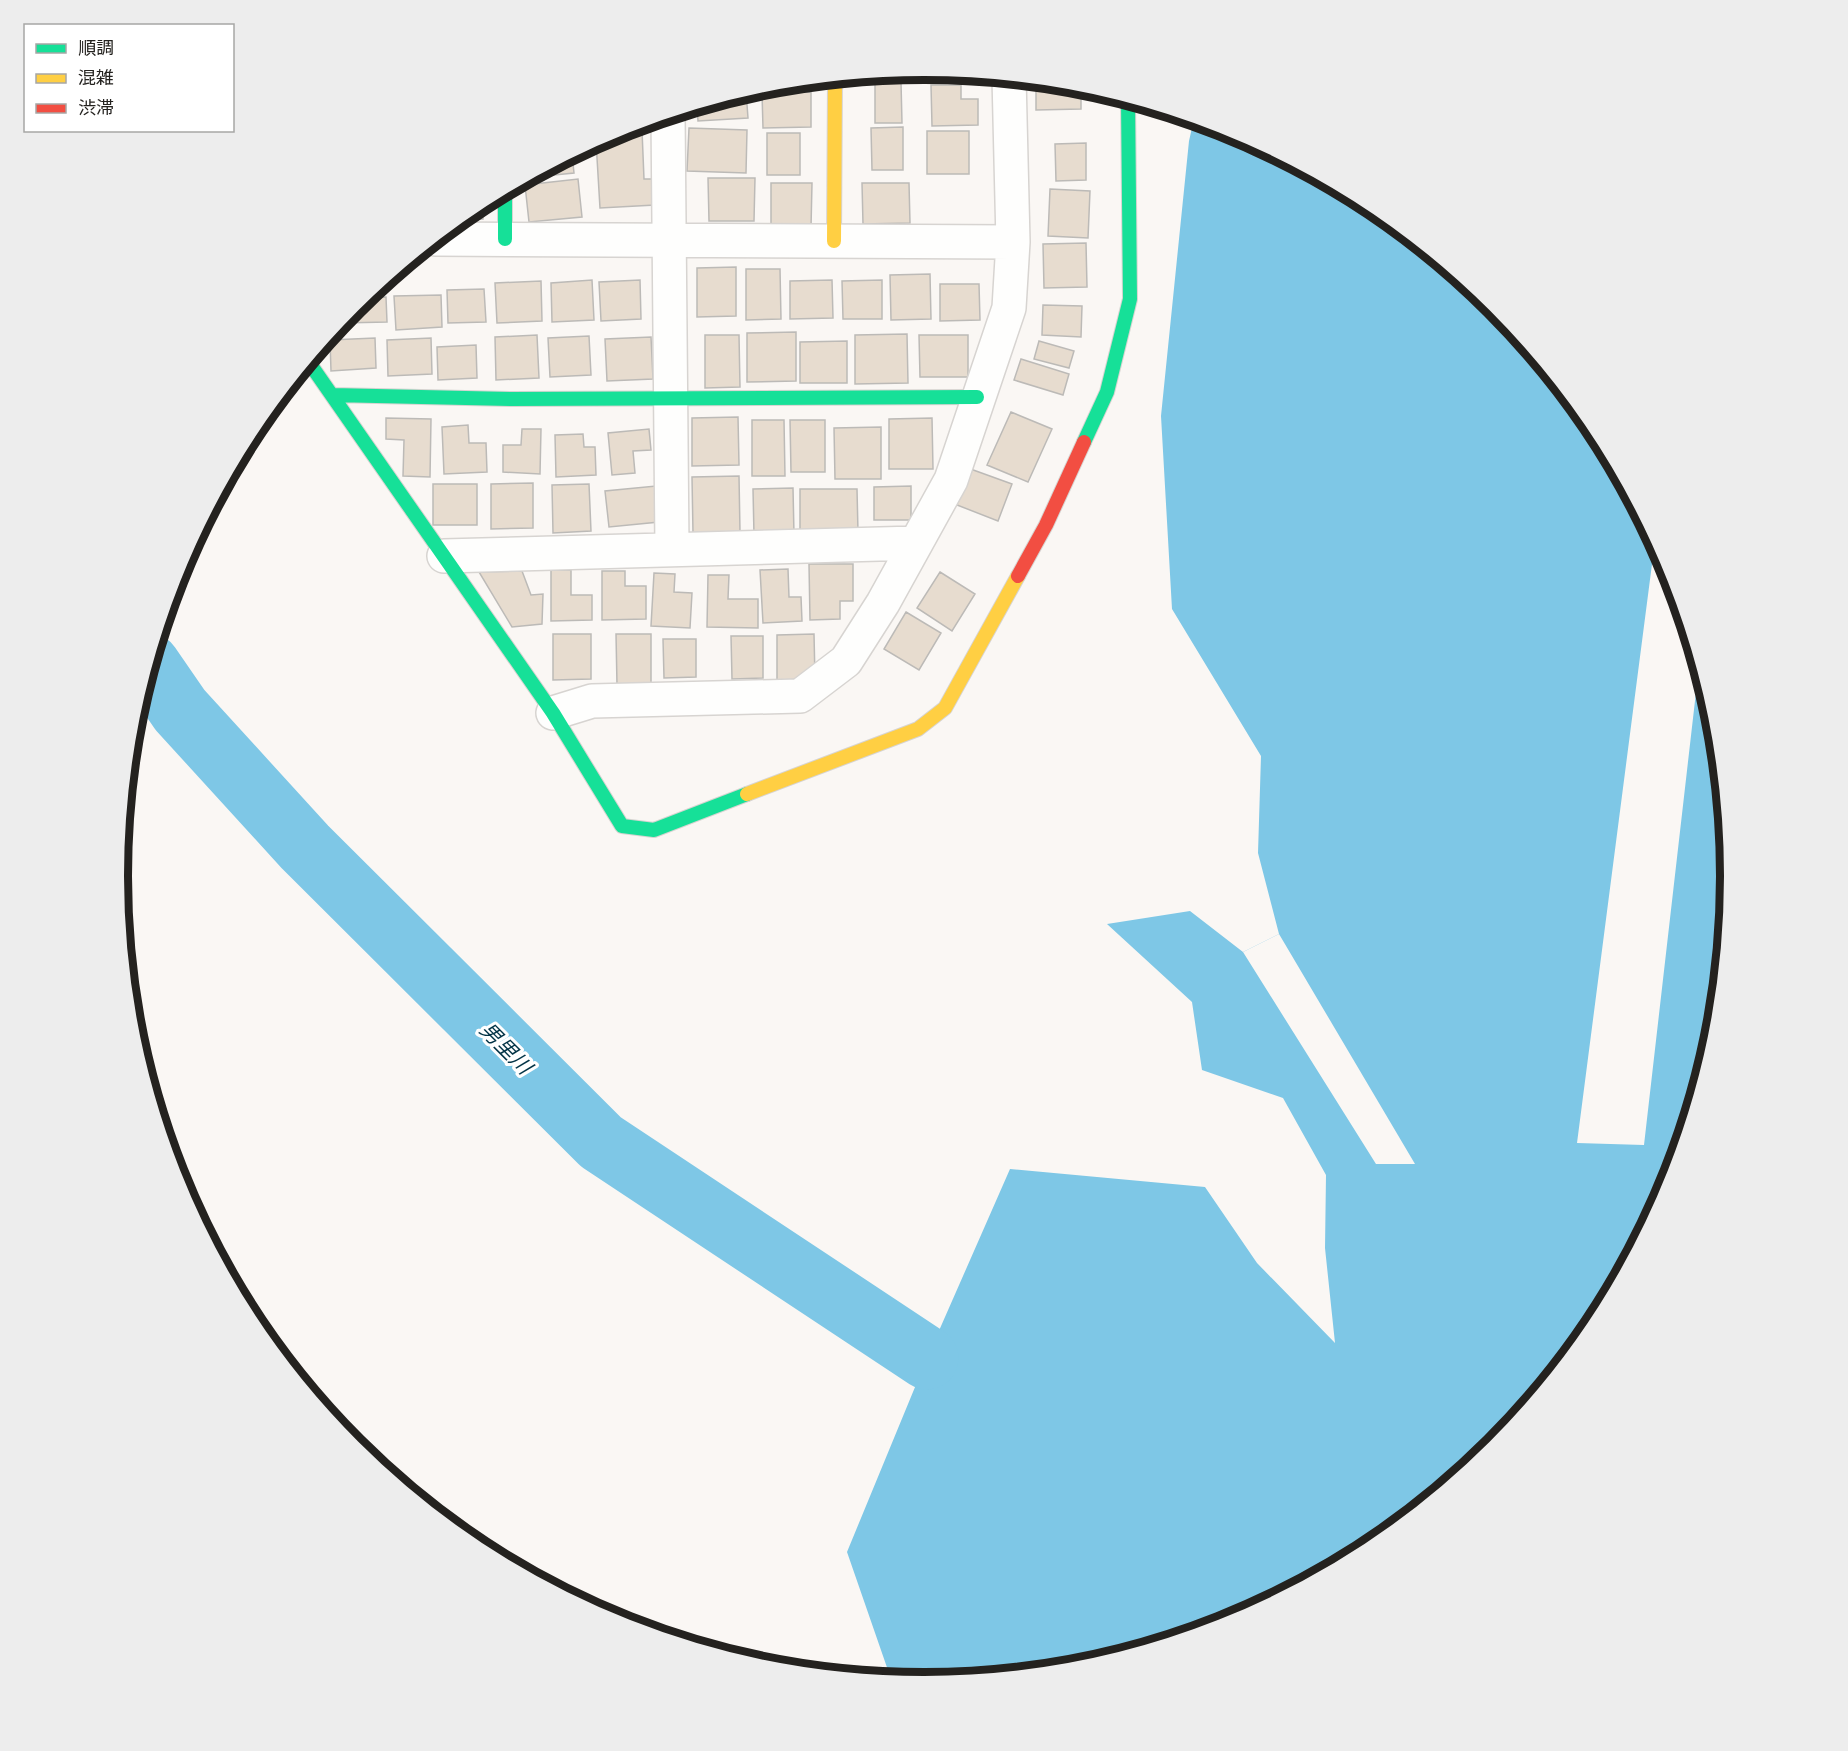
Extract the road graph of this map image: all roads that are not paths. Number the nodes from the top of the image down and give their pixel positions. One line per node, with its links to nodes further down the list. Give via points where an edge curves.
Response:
1 (836, 84): 9 (street)
2 (1009, 84): 10 (street)
3 (1128, 107): 18 (street, via 1130,299 1107,392 1046,525 945,708 918,729 654,830 622,826)
4 (668, 122): 8 (street)
5 (505, 199): 7 (street)
6 (446, 239): 7 (street)
7 (505, 239): 8 (street)
8 (671, 240): 9 (street); 14 (street)
9 (834, 241): 10 (street)
10 (1013, 242): 13 (street, via 1009,308)
11 (312, 367): 12 (street)
12 (332, 395): 14 (street); 17 (street)
13 (977, 397): 14 (street); 15 (street, via 951,480)
14 (672, 398): 16 (street)
15 (916, 543): 16 (street); 18 (street, via 846,661 800,696 592,700)
16 (672, 549): 17 (street)
17 (444, 556): 18 (street)
18 (553, 713)

